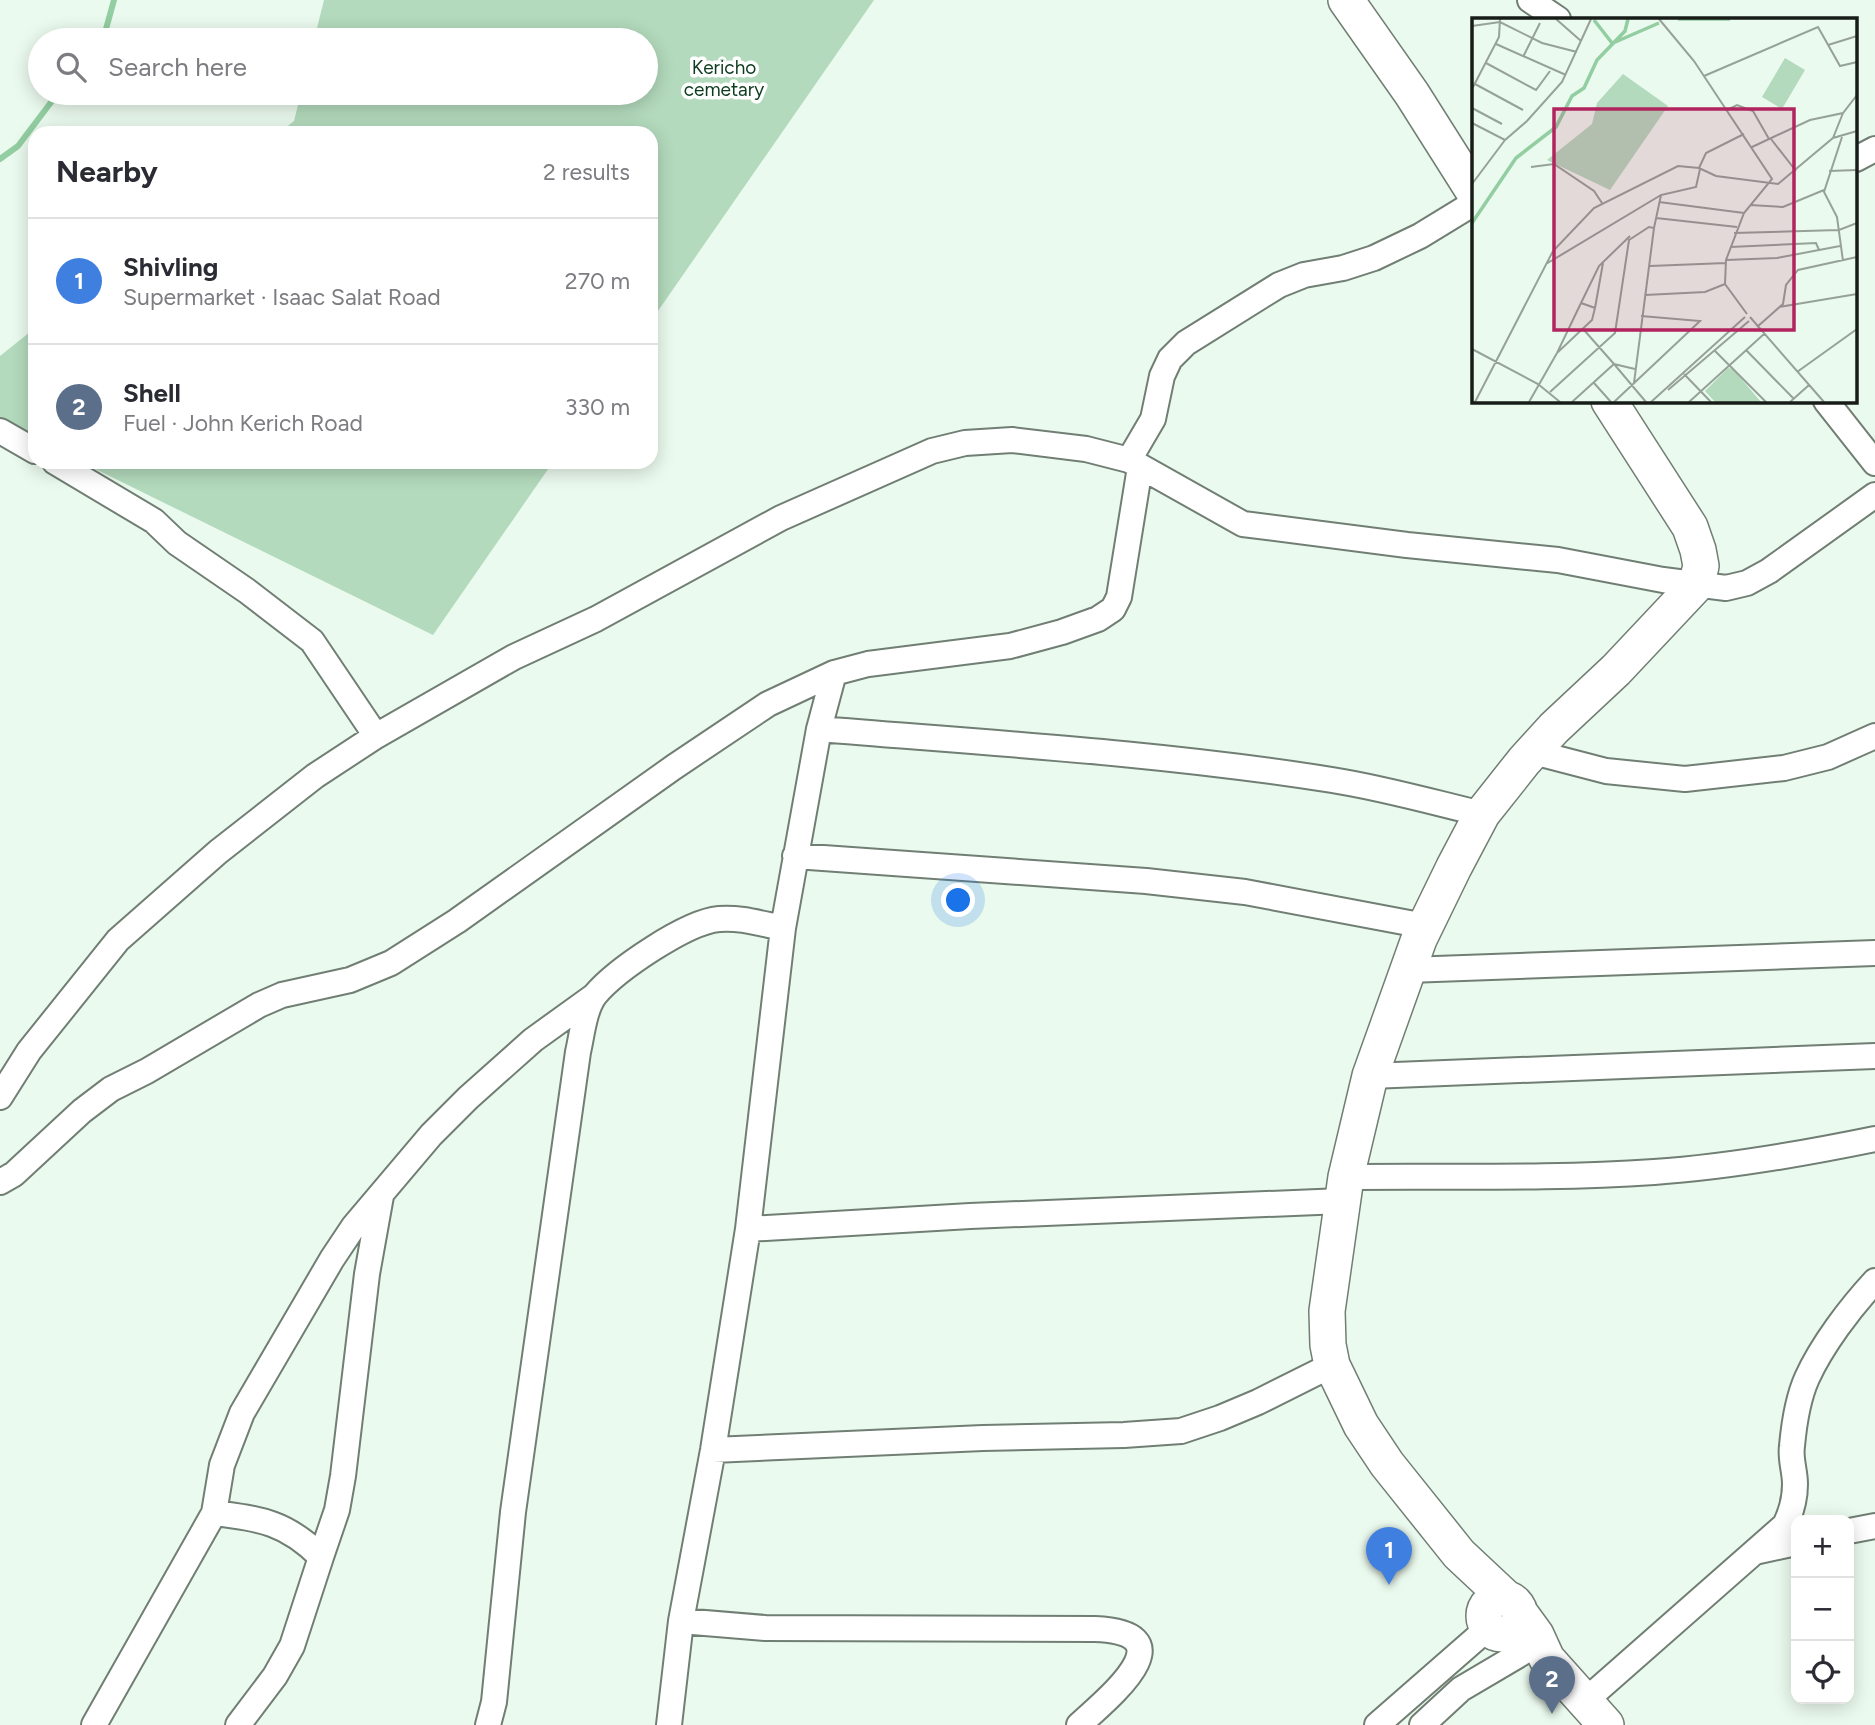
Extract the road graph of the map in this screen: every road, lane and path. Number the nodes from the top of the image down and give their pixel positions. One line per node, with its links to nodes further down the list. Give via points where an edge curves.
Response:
1 (1530, 0): 3 (street)
2 (1353, 2): 6 (street)
3 (1557, 18)
4 (1875, 149): 5 (street)
5 (1857, 158)
6 (1472, 189)
7 (1472, 205): 13 (street, via 1374,258 1279,285 1186,343 1170,359 1162,376 1153,419)
8 (1610, 402): 16 (street, via 1690,527 1701,566)
9 (1827, 402): 12 (street)
10 (0, 431): 11 (street)
11 (28, 446)
12 (1875, 463)
13 (1135, 464): 16 (street, via 1243,524 1558,560); 17 (street, via 1119,597 1109,613 1010,646 868,664); 19 (street, via 1086,449 1012,440 932,451 781,518 596,619 514,657)
14 (67, 469): 19 (street, via 154,521 177,543 312,641)
15 (1875, 495): 16 (street, via 1747,583 1726,588)
16 (1696, 585): 21 (street)
17 (834, 673): 18 (street); 33 (street, via 768,704 391,963 350,980 282,995 259,1005 111,1089)
18 (818, 729): 22 (street, via 1167,757 1333,780); 23 (street)
19 (376, 736): 31 (street, via 270,809 118,940 29,1051)
20 (1875, 736): 21 (street, via 1828,757 1784,768 1685,779 1606,771)
21 (1533, 752): 22 (street)
22 (1482, 814): 24 (street)
23 (795, 856): 24 (street, via 1245,892); 25 (street)
24 (1424, 926): 27 (street)
25 (783, 928): 28 (street, via 738,919 692,926 658,945); 36 (street)
26 (1875, 953): 27 (street)
27 (1408, 970): 30 (street)
28 (594, 996): 35 (street, via 533,1040 468,1098); 51 (street, via 578,1052)
29 (1875, 1056): 30 (street)
30 (1370, 1076): 34 (street)
31 (0, 1097)
32 (1875, 1139): 34 (street, via 1788,1156 1654,1172)
33 (0, 1182)
34 (1344, 1189): 36 (street); 38 (street, via 1327,1311)
35 (381, 1196): 40 (street, via 332,1259 242,1413 222,1465); 45 (street, via 343,1476)
36 (748, 1229): 39 (street)
37 (1875, 1281): 44 (street, via 1858,1299 1807,1378 1791,1449 1795,1484 1789,1517)
38 (1332, 1365): 39 (street, via 1258,1402 1181,1431); 47 (street, via 1361,1425 1387,1464 1459,1554)
39 (713, 1450): 46 (street)
40 (214, 1513): 45 (street, via 253,1517 286,1528); 49 (street)
41 (1875, 1526): 42 (street)
42 (1854, 1530)
43 (1791, 1543): 44 (street)
44 (1758, 1551): 48 (street)
45 (321, 1557): 50 (street, via 292,1646)
46 (681, 1621): 52 (street); 53 (street, via 765,1628 1095,1629 1125,1633 1139,1650 1136,1668)
47 (1509, 1629): 48 (street); 54 (street); 55 (street, via 1461,1689)
48 (1596, 1713)
49 (94, 1725)
50 (238, 1725)
51 (488, 1725)
52 (668, 1725)
53 (1080, 1725)
54 (1377, 1725)
55 (1422, 1725)

